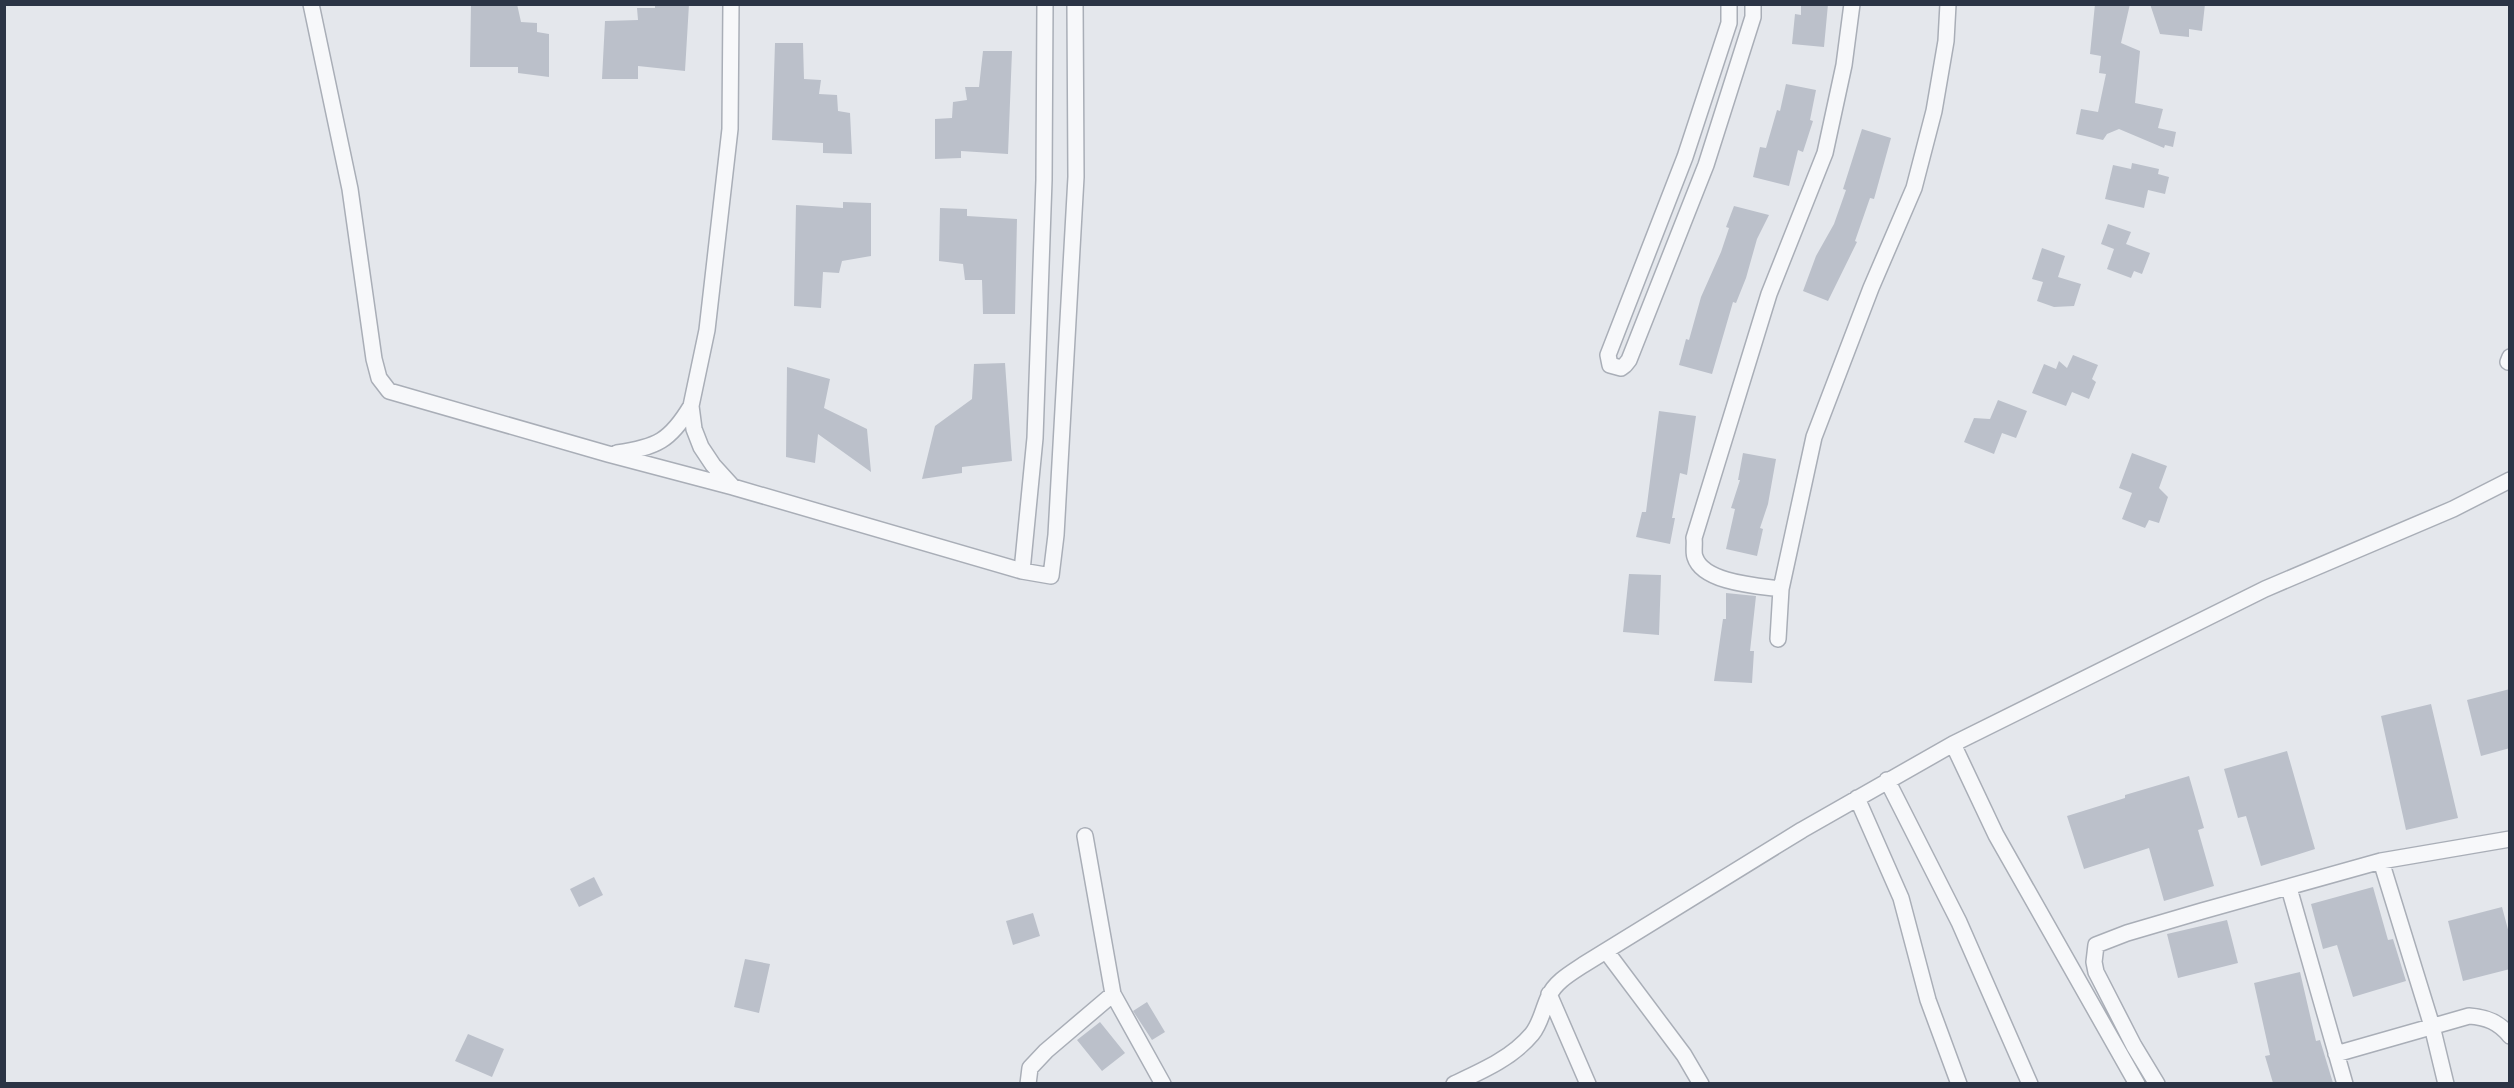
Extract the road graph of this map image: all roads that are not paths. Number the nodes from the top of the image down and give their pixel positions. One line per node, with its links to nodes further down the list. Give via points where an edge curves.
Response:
1 (311, 4): 10 (street, via 350,189 379,378 389,391 398,394)
2 (731, 4): 9 (street, via 730,129 707,330)
3 (1045, 4): 13 (street, via 1044,180 1035,438)
4 (1075, 4): 13 (street, via 1076,177 1056,535 1051,576)
5 (1729, 4): 6 (street, via 1729,23 1685,157 1608,355 1615,368 1629,360 1706,165 1753,17)
6 (1753, 4)
7 (1852, 4): 14 (street, via 1844,65 1825,153 1769,294 1694,538 1695,558 1704,571 1742,583)
8 (1948, 4): 14 (street, via 1934,111 1914,188 1814,436)
9 (691, 406): 10 (street, via 678,427 662,441 640,450); 12 (street, via 701,447)
10 (608, 454): 12 (street)
11 (2510, 480): 16 (street, via 2453,509 2265,590)
12 (733, 487): 13 (street)
13 (1022, 571)
14 (1781, 589): 15 (street)
15 (1779, 639)
16 (1953, 744): 17 (street); 36 (street, via 1996,835)
17 (1887, 780): 18 (street); 35 (street, via 1959,922)
18 (1857, 798): 23 (street); 34 (street, via 1901,898 1931,1009)
19 (1085, 836): 24 (street)
20 (2510, 839): 21 (street)
21 (2381, 861): 22 (street); 26 (street)
22 (2289, 888): 28 (street); 37 (street, via 2159,923 2096,945 2096,972)
23 (1606, 951): 25 (street); 33 (street)
24 (1113, 994): 29 (street, via 1046,1051 1030,1068); 30 (street)
25 (1549, 994): 31 (street, via 1534,1032 1522,1044 1501,1060); 32 (street)
26 (2432, 1026): 27 (street, via 2478,1017 2498,1024); 28 (street); 39 (street)
27 (2510, 1036)
28 (2336, 1054): 38 (street)
29 (1028, 1083)
30 (1163, 1083)
31 (1454, 1083)
32 (1588, 1083)
33 (1701, 1083)
34 (1959, 1083)
35 (2030, 1083)
36 (2137, 1083)
37 (2157, 1083)
38 (2345, 1083)
39 (2446, 1083)

